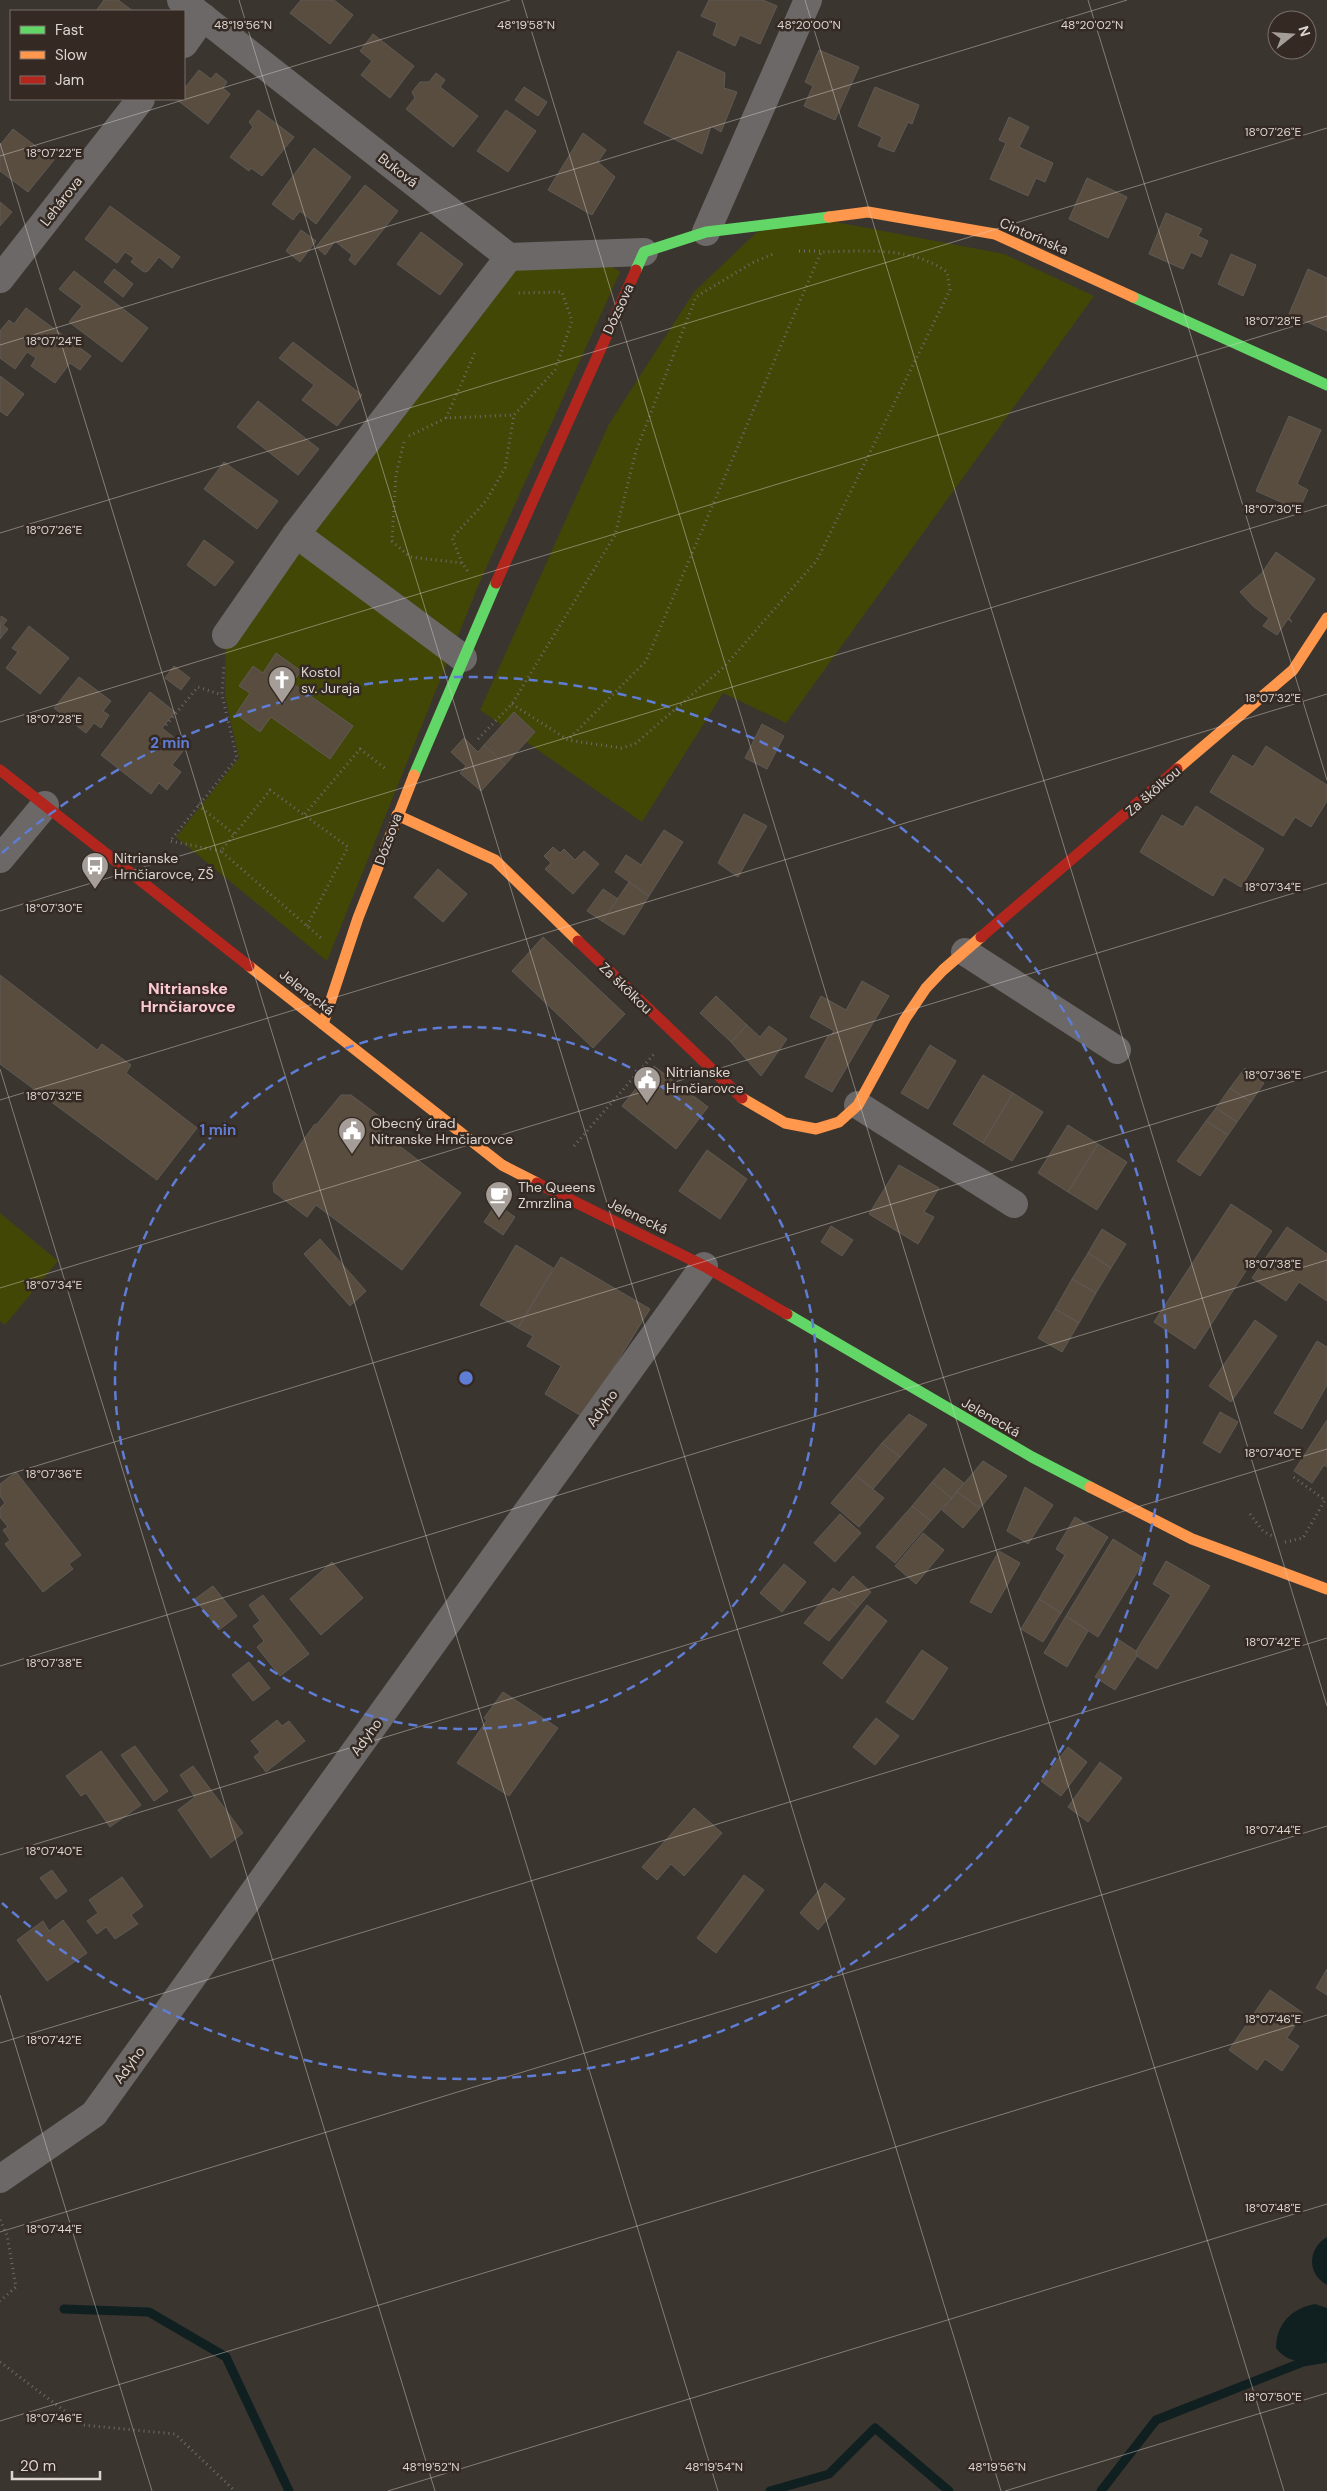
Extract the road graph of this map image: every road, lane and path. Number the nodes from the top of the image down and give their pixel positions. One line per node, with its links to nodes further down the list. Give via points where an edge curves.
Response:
1 (181, 0): 3 (street, Buková)
2 (808, 0): 6 (street)
3 (203, 17): 4 (street); 12 (street, Buková)
4 (185, 43)
5 (140, 100): 13 (street, Lehárova)
6 (706, 232): 9 (street); 17 (street, Cintorínska, via 868,212 995,234)
7 (820, 243): 10 (path)
8 (792, 251): 10 (path)
9 (644, 252): 12 (street); 25 (street, Dózsova)
10 (821, 252): 30 (path, via 646,661); 30 (path, via 898,252 936,264 948,272 950,290 817,560 725,666 635,744 621,748)
11 (775, 254): 27 (path, via 752,263 696,296 636,450 615,535)
12 (503, 264): 14 (path); 20 (street)
13 (0, 279)
14 (520, 294): 15 (path); 18 (path, via 562,292 572,321 554,370)
15 (514, 302)
16 (477, 347): 19 (path)
17 (1327, 385)
18 (514, 415): 19 (path); 21 (path, via 505,468 486,501 452,538)
19 (446, 418): 21 (path, via 406,437 396,475 392,541 410,557)
20 (296, 534): 24 (street); 25 (street)
21 (462, 563): 22 (path)
22 (472, 578)
23 (1327, 618): 41 (street, Za škôlkou, via 1293,670)
24 (226, 635): 26 (path)
25 (463, 658): 36 (street, Dózsova)
26 (222, 695): 28 (path, via 198,688); 34 (path, via 238,758)
27 (512, 704): 29 (path); 30 (path)
28 (166, 725)
29 (478, 739)
30 (568, 740)
31 (360, 749): 35 (path)
32 (0, 770): 33 (street, Jelenecká)
33 (45, 805): 39 (street); 43 (street, Jelenecká)
34 (198, 805): 37 (path); 38 (path, via 170,841)
35 (305, 814): 37 (path, via 270,790); 40 (path, via 348,847)
36 (397, 815): 42 (street, Dózsova); 44 (street, Za škôlkou, via 495,860)
37 (234, 834): 38 (path)
38 (221, 851): 40 (path)
39 (0, 859)
40 (307, 926): 42 (path)
41 (965, 952): 45 (street); 46 (street, Za škôlkou, via 926,988 905,1019)
42 (344, 958): 43 (street, Dózsova)
43 (323, 1024): 49 (street, Jelenecká, via 502,1165)
44 (672, 1033): 46 (street, Za škôlkou, via 745,1101 785,1123 816,1129 839,1122); 47 (path)
45 (1116, 1050)
46 (858, 1106): 48 (street)
47 (574, 1146)
48 (1014, 1204)
49 (704, 1266): 53 (street, Jelenecká, via 1041,1462 1192,1539); 54 (street, Adyho, via 94,2114)
50 (1292, 1476): 51 (path)
51 (1326, 1499): 52 (path, via 1303,1538 1284,1542 1262,1531)
52 (1250, 1514)
53 (1327, 1588)
54 (0, 2179)
55 (0, 2220): 56 (path, via 7,2235 16,2287)
56 (0, 2301)
57 (0, 2362): 58 (path, via 83,2425 175,2434)
58 (234, 2491)

